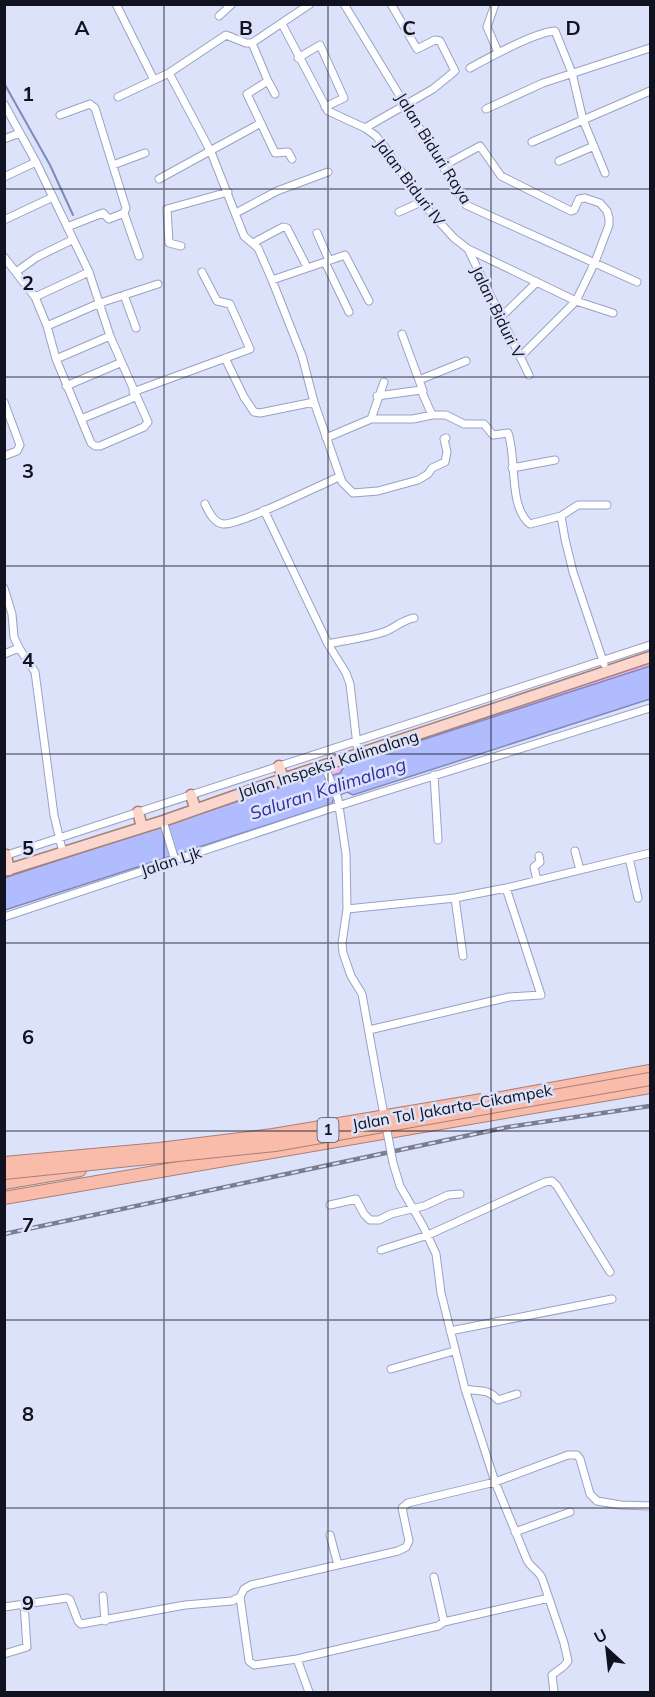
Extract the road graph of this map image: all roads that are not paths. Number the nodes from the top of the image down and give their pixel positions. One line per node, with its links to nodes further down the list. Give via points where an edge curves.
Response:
1 (116, 4): 16 (street)
2 (310, 4): 8 (street)
3 (344, 4): 22 (street, Jalan Biduri Raya)
4 (391, 4): 22 (street, via 417,49 440,40 455,71)
5 (495, 4): 11 (street, via 487,27)
6 (232, 5): 7 (street)
7 (219, 16)
8 (282, 24): 9 (street); 12 (street)
9 (252, 43): 14 (street, via 226,35); 17 (street)
10 (651, 48): 15 (street)
11 (498, 52): 13 (street); 15 (street, via 552,30)
12 (298, 58): 23 (street); 23 (street, via 321,47 344,97)
13 (470, 68)
14 (169, 73): 16 (street); 33 (street)
15 (572, 73): 24 (street); 26 (street)
16 (154, 80): 20 (street)
17 (268, 81): 19 (street); 27 (street, via 247,93)
18 (651, 91): 26 (street)
19 (275, 94)
20 (118, 97)
21 (5, 105): 29 (street)
22 (406, 105): 28 (street); 39 (street, Jalan Biduri Raya)
23 (325, 107): 28 (street, Jalan Biduri IV)
24 (486, 109)
25 (60, 115): 38 (street, via 86,105 94,106)
26 (583, 120): 31 (street); 32 (street)
27 (261, 123): 33 (street); 35 (street, via 275,153 288,152)
28 (365, 128): 46 (street, Jalan Biduri IV, via 385,147)
29 (20, 133): 30 (street); 37 (street)
30 (4, 140)
31 (532, 142)
32 (594, 146): 36 (street); 41 (street)
33 (211, 152): 43 (street); 44 (street)
34 (145, 153): 38 (street)
35 (292, 159)
36 (559, 161)
37 (36, 162): 42 (street); 45 (street)
38 (113, 165): 48 (street, via 126,208)
39 (443, 166): 60 (street, Jalan Biduri Raya, via 466,205); 60 (street, via 480,146 501,176 571,211 579,199 600,203 607,211 609,225)
40 (328, 172): 49 (street, via 277,191)
41 (604, 173)
42 (4, 177)
43 (159, 179)
44 (228, 192): 49 (street); 55 (street, via 167,209 168,243)
45 (53, 196): 50 (street); 51 (street)
46 (421, 202): 47 (street); 56 (street, Jalan Biduri IV)
47 (399, 212)
48 (124, 213): 51 (street, via 109,219 103,213); 57 (street)
49 (236, 213): 54 (street, via 244,236)
50 (4, 220)
51 (67, 227): 53 (street)
52 (317, 233): 59 (street)
53 (72, 240): 62 (street); 63 (street)
54 (253, 243): 61 (street, via 287,228); 65 (street)
55 (181, 246)
56 (468, 249): 66 (street, Jalan Biduri IV); 76 (street, Jalan Biduri V)
57 (138, 256)
58 (4, 257): 62 (street)
59 (327, 261): 61 (street); 71 (street, via 344,254); 74 (street)
60 (595, 262): 67 (street, Jalan Biduri Raya); 72 (street)
61 (307, 267): 65 (street)
62 (16, 272): 70 (street)
63 (89, 272): 70 (street); 73 (street)
64 (202, 272): 82 (street, via 217,301 230,304 250,348)
65 (272, 280): 94 (street, via 302,356)
66 (537, 282): 72 (street, Jalan Biduri IV); 76 (street)
67 (638, 282)
68 (158, 284): 69 (street)
69 (124, 295): 73 (street); 78 (street)
70 (35, 297): 77 (street)
71 (369, 301)
72 (576, 301): 75 (street, Jalan Biduri IV); 81 (street)
73 (100, 303): 77 (street); 80 (street)
74 (349, 312)
75 (613, 313)
76 (500, 318): 81 (street, Jalan Biduri V)
77 (47, 326): 83 (street)
78 (136, 328)
79 (402, 334): 87 (street)
80 (110, 336): 83 (street); 85 (street)
81 (520, 357): 86 (street, Jalan Biduri V)
82 (225, 358): 91 (street); 94 (street, via 254,412)
83 (56, 359): 89 (street)
84 (466, 361): 87 (street)
85 (120, 363): 89 (street); 91 (street)
86 (529, 375)
87 (419, 380): 90 (street)
88 (384, 382): 92 (street)
89 (66, 386): 96 (street)
90 (423, 391): 92 (street); 95 (street)
91 (134, 394): 96 (street); 96 (street, via 147,424 144,427 95,446)
92 (377, 396): 97 (street)
93 (4, 402): 100 (street, via 20,445 17,451)
94 (314, 402): 98 (street)
95 (432, 415): 97 (street); 102 (street, via 446,415 464,424 484,423 493,435 508,433)
96 (81, 419)
97 (371, 419): 98 (street)
98 (326, 438): 103 (street)
99 (446, 438): 103 (street, via 445,462 418,480 358,494 349,491)
100 (4, 456)
101 (555, 460): 102 (street)
102 (512, 468): 107 (street, via 521,514 528,522)
103 (339, 477): 106 (street)
104 (205, 504): 106 (street, via 213,519 222,524)
105 (607, 505): 107 (street, via 578,505)
106 (264, 510): 110 (street)
107 (561, 516): 115 (street, via 573,572)
108 (4, 588): 112 (street)
109 (414, 618): 110 (street, via 387,631)
110 (328, 644): 118 (street, via 350,684)
111 (651, 645): 115 (street, Jalan Inspeksi Kalimalang)
112 (18, 648): 113 (street); 130 (street, via 35,672)
113 (4, 654)
114 (651, 657): 116 (main road, Jalan Inspeksi Kalimalang)
115 (603, 661): 116 (street); 118 (street, Jalan Inspeksi Kalimalang)
116 (607, 672): 119 (main road, Jalan Inspeksi Kalimalang)
117 (651, 708): 122 (street, Jalan Ljk)
118 (357, 741): 119 (street); 121 (street, Jalan Inspeksi Kalimalang)
119 (358, 754): 120 (main road, Jalan Inspeksi Kalimalang)
120 (324, 765): 123 (main road, Jalan Inspeksi Kalimalang); 125 (street)
121 (279, 766): 123 (main road); 124 (street, Jalan Inspeksi Kalimalang)
122 (434, 775): 125 (street, Jalan Ljk); 131 (street)
123 (283, 779): 126 (main road, Jalan Inspeksi Kalimalang)
124 (191, 795): 126 (main road); 127 (street, Jalan Inspeksi Kalimalang)
125 (338, 802): 137 (street, Jalan Ljk); 145 (street, via 346,854)
126 (195, 808): 128 (main road, Jalan Inspeksi Kalimalang)
127 (138, 812): 129 (main road); 130 (street, Jalan Inspeksi Kalimalang)
128 (163, 823): 129 (main road, Jalan Inspeksi Kalimalang); 137 (street)
129 (142, 827): 134 (main road, Jalan Inspeksi Kalimalang)
130 (59, 838): 134 (street); 135 (street, Jalan Inspeksi Kalimalang)
131 (438, 840)
132 (575, 851): 139 (street)
133 (651, 852): 138 (street)
134 (63, 853): 140 (main road, Jalan Inspeksi Kalimalang)
135 (5, 855): 140 (main road)
136 (539, 856): 141 (street, via 540,862 534,867)
137 (175, 858): 146 (street, Jalan Ljk)
138 (629, 858): 139 (street); 144 (street)
139 (580, 870): 141 (street)
140 (7, 871)
141 (537, 880): 142 (street)
142 (506, 888): 143 (street); 148 (street, via 541,995 509,997)
143 (454, 898): 145 (street); 147 (street)
144 (638, 898)
145 (346, 909): 148 (street, via 343,953 362,994)
146 (4, 918)
147 (463, 956)
148 (369, 1030): 158 (street, bridge, via 396,1176)
149 (651, 1071): 152 (highway, 1, bridge, via 273,1135); 154 (highway, Jalan Tol Jakarta–Cikampek / 1)
150 (651, 1079): 153 (highway, 1, bridge, via 275,1145)
151 (651, 1087): 156 (highway, Jalan Tol Jakarta–Cikampek / 1)
152 (4, 1163)
153 (4, 1173)
154 (4, 1183)
155 (460, 1194): 158 (street)
156 (4, 1198)
157 (330, 1205): 158 (street, via 356,1199 370,1220)
158 (413, 1209): 159 (street)
159 (428, 1235): 160 (street); 161 (street, via 552,1181); 163 (street, via 436,1254)
160 (381, 1251)
161 (610, 1272)
162 (612, 1299): 163 (street)
163 (450, 1331): 164 (street)
164 (454, 1351): 165 (street); 166 (street)
165 (391, 1369)
166 (465, 1389): 167 (street, via 484,1390 498,1400); 168 (street)
167 (517, 1394)
168 (495, 1482): 169 (street, via 577,1455 597,1501); 171 (street); 173 (street, via 408,1503 402,1509 410,1537 406,1547)
169 (651, 1506)
170 (570, 1512): 171 (street)
171 (515, 1532): 177 (street, via 530,1566 539,1572)
172 (330, 1535): 173 (street)
173 (338, 1565): 176 (street, via 251,1585)
174 (434, 1577): 181 (street)
175 (103, 1596): 180 (street)
176 (240, 1597): 180 (street); 183 (street, via 249,1661 254,1665)
177 (549, 1598): 181 (street); 185 (street, via 568,1660 552,1675)
178 (24, 1604): 179 (street); 180 (street, via 67,1598 79,1623); 182 (street, via 27,1647)
179 (4, 1607)
180 (105, 1621)
181 (444, 1622): 183 (street)
182 (4, 1654)
183 (297, 1659): 184 (street)
184 (309, 1692)
185 (554, 1692)

